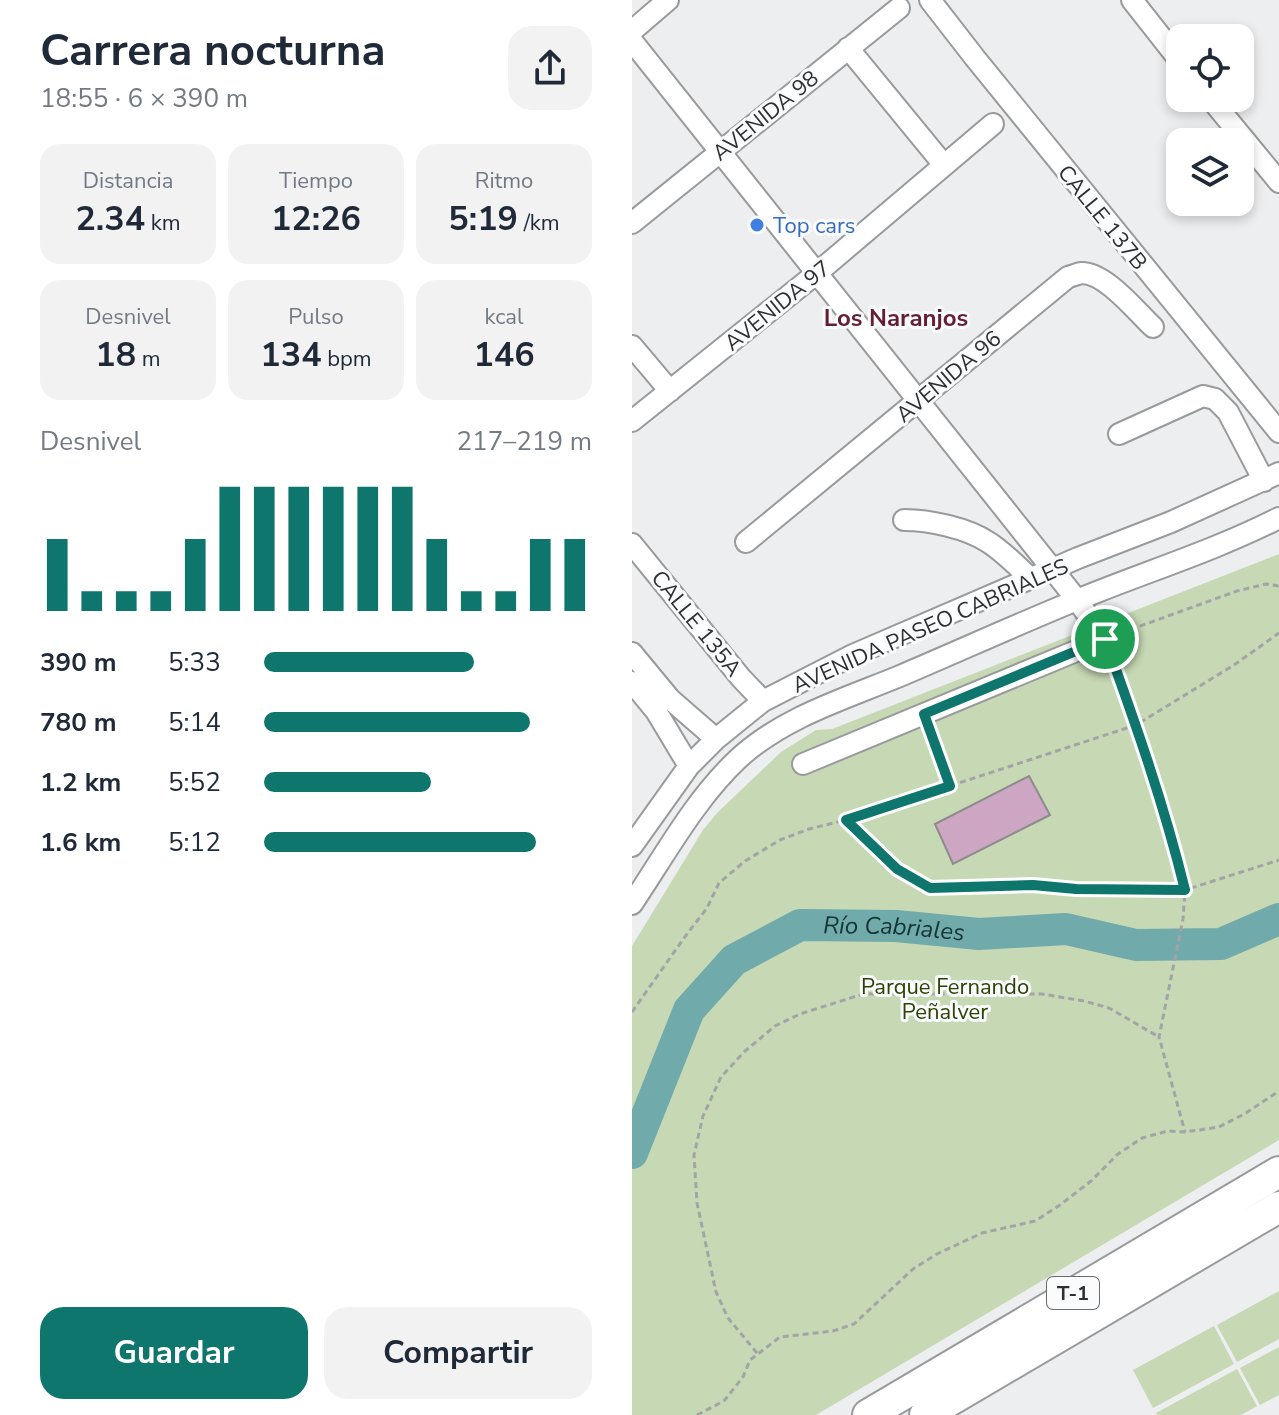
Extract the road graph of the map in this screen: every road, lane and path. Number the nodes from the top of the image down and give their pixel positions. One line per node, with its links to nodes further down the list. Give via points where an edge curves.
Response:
1 (668, 0): 5 (street)
2 (930, 0): 21 (street, CALLE 137B)
3 (1132, 0): 7 (street)
4 (899, 8): 8 (street, AVENIDA 98)
5 (632, 31)
6 (632, 41): 11 (street)
7 (1166, 43)
8 (848, 48): 11 (street, AVENIDA 98); 12 (street)
9 (1222, 112): 13 (street)
10 (993, 124): 12 (street, AVENIDA 97)
11 (719, 152): 14 (street, AVENIDA 98); 15 (street)
12 (944, 165): 15 (street, AVENIDA 97)
13 (1279, 182)
14 (632, 223)
15 (817, 273): 18 (street, AVENIDA 97); 19 (street)
16 (1153, 327): 19 (street, AVENIDA 96, via 1096,276 1068,277)
17 (632, 346): 18 (street)
18 (670, 391): 20 (street, AVENIDA 97)
19 (918, 401): 26 (street, AVENIDA 96); 28 (street)
20 (632, 421)
21 (1279, 432)
22 (1119, 434): 23 (street, via 1203,396 1215,399)
23 (1272, 477): 28 (street, AVENIDA PASEO CABRIALES)
24 (1279, 518): 31 (street, AVENIDA PASEO CABRIALES)
25 (904, 520): 29 (street, via 936,523 986,540)
26 (746, 542)
27 (632, 544): 36 (street, CALLE 135A)
28 (1052, 570): 29 (street, AVENIDA PASEO CABRIALES); 31 (street)
29 (1031, 579): 36 (street, AVENIDA PASEO CABRIALES, via 853,655)
30 (1279, 586): 33 (path, via 1237,591)
31 (1077, 600): 33 (street); 47 (street, AVENIDA PASEO CABRIALES, via 814,710 768,736 739,758 704,798)
32 (1279, 633): 38 (path)
33 (1105, 639): 37 (street); 38 (path)
34 (632, 653): 39 (street, via 670,699)
35 (632, 682): 41 (street)
36 (763, 701): 39 (street, AVENIDA PASEO CABRIALES)
37 (924, 714): 40 (street); 42 (path)
38 (1136, 725): 42 (path); 46 (path)
39 (716, 739): 41 (street, AVENIDA PASEO CABRIALES)
40 (803, 764)
41 (689, 766): 44 (street, AVENIDA PASEO CABRIALES)
42 (950, 786): 43 (path)
43 (846, 820): 46 (path, via 897,869 930,888); 48 (path, via 780,840 719,883 707,908)
44 (632, 846)
45 (1279, 860): 46 (path)
46 (1185, 890): 49 (path)
47 (632, 904)
48 (632, 1012)
49 (1159, 1037): 51 (path); 54 (path, via 1109,1008 1042,994 863,994 775,1026 721,1077 703,1116 694,1155 697,1203 716,1292 728,1318)
50 (1279, 1091): 51 (path, via 1219,1127)
51 (1185, 1132): 54 (path, via 1142,1138 1035,1221 982,1233 937,1254 913,1269 854,1324 780,1337)
52 (1279, 1172): 56 (highway, T-1)
53 (1279, 1207): 57 (highway, T-1)
54 (757, 1353): 55 (path, via 724,1401)
55 (697, 1415)
56 (868, 1415)
57 (925, 1415)

